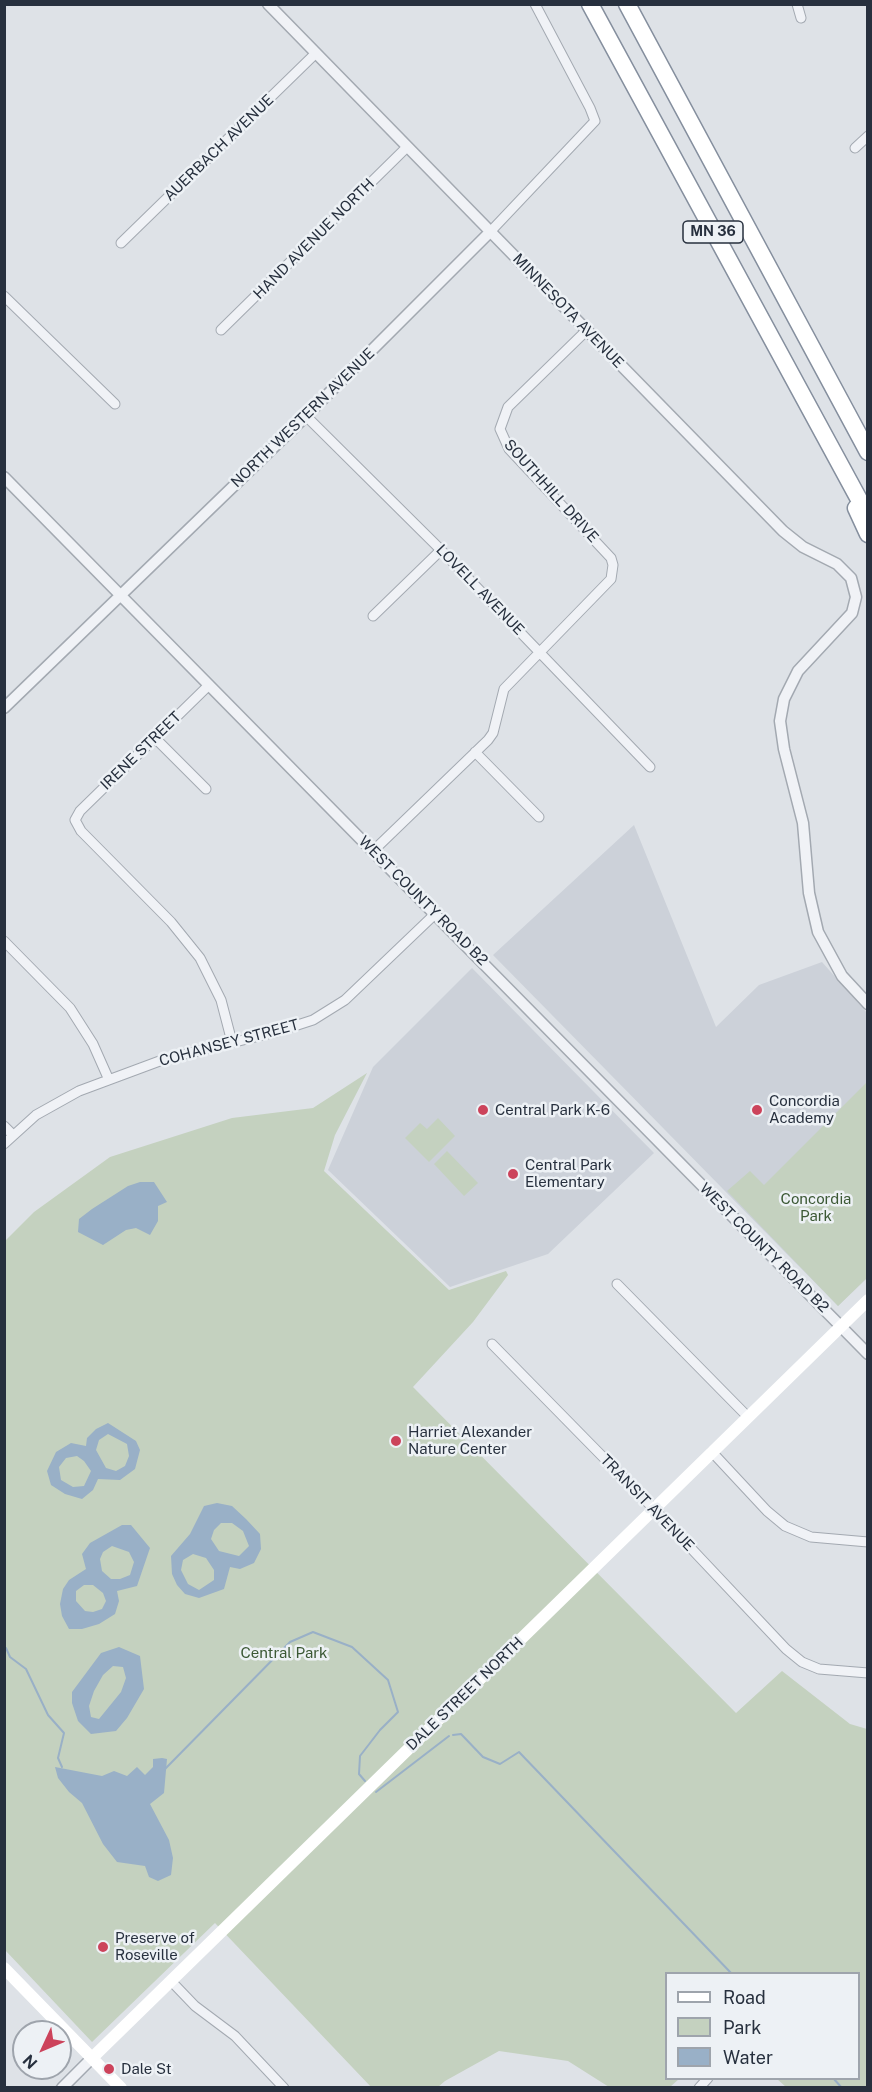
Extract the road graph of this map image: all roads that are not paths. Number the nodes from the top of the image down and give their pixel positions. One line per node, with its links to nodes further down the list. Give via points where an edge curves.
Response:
1 (268, 4): 7 (street, MINNESOTA AVENUE)
2 (535, 4): 11 (street, NORTH WESTERN AVENUE, via 595,121)
3 (590, 4): 19 (highway, MN 36)
4 (627, 4): 18 (highway, MN 36)
5 (797, 4): 6 (street)
6 (801, 18)
7 (316, 53): 9 (street, MINNESOTA AVENUE); 12 (street, AUERBACH AVENUE)
8 (867, 136): 10 (street)
9 (406, 147): 11 (street, MINNESOTA AVENUE); 14 (street, HAND AVENUE NORTH)
10 (855, 148)
11 (490, 232): 15 (street, MINNESOTA AVENUE); 17 (street, NORTH WESTERN AVENUE)
12 (121, 243)
13 (4, 296): 16 (street)
14 (221, 330)
15 (587, 330): 26 (street, SOUTHHILL DRIVE, via 510,405 501,421 505,444 607,553 613,565 608,584); 37 (street, MINNESOTA AVENUE, via 783,531 845,570 855,587 852,613 798,671 784,699 780,722 803,823 809,893 818,933 842,976)
16 (115, 404)
17 (306, 416): 23 (street, LOVELL AVENUE); 24 (street, NORTH WESTERN AVENUE)
18 (866, 448)
19 (836, 459): 21 (highway, MN 36); 22 (highway)
20 (4, 477): 24 (street, WEST COUNTY ROAD B2)
21 (867, 516)
22 (867, 534)
23 (441, 550): 25 (street); 26 (street, LOVELL AVENUE)
24 (120, 594): 27 (street, WEST COUNTY ROAD B2); 28 (street, NORTH WESTERN AVENUE)
25 (373, 616)
26 (539, 653): 30 (street, via 504,689 493,733); 31 (street, LOVELL AVENUE)
27 (209, 685): 29 (street, IRENE STREET); 34 (street, WEST COUNTY ROAD B2)
28 (4, 708)
29 (155, 738): 32 (street); 38 (street, IRENE STREET, via 75,820 200,958 221,1000)
30 (476, 752): 33 (street); 34 (street)
31 (650, 767)
32 (206, 789)
33 (539, 817)
34 (373, 851): 35 (street, WEST COUNTY ROAD B2)
35 (435, 914): 38 (street, COHANSEY STREET, via 360,988 329,1011 296,1027); 45 (street, WEST COUNTY ROAD B2)
36 (4, 942): 39 (street, via 70,1008 93,1044)
37 (867, 1004)
38 (232, 1042): 39 (street, COHANSEY STREET, via 165,1059)
39 (109, 1080): 41 (street, COHANSEY STREET, via 51,1104)
40 (4, 1126): 41 (street)
41 (14, 1135): 42 (street, COHANSEY STREET)
42 (4, 1144)
43 (617, 1284): 48 (street)
44 (867, 1300): 45 (main road, DALE STREET NORTH)
45 (842, 1326): 47 (street, WEST COUNTY ROAD B2); 48 (main road, DALE STREET NORTH)
46 (492, 1344): 50 (street, TRANSIT AVENUE)
47 (867, 1354)
48 (748, 1418): 49 (main road, DALE STREET NORTH)
49 (712, 1452): 50 (main road, DALE STREET NORTH); 51 (street, via 785,1526 811,1537)
50 (654, 1509): 52 (street, TRANSIT AVENUE, via 802,1662 819,1669); 54 (main road, DALE STREET NORTH)
51 (867, 1542)
52 (867, 1673)
53 (4, 1968): 55 (main road)
54 (171, 1981): 55 (main road, DALE STREET NORTH); 58 (street, via 195,2006 229,2030)
55 (92, 2058): 56 (street, DALE STREET NORTH); 57 (main road)
56 (62, 2088)
57 (121, 2088)
58 (284, 2088)

